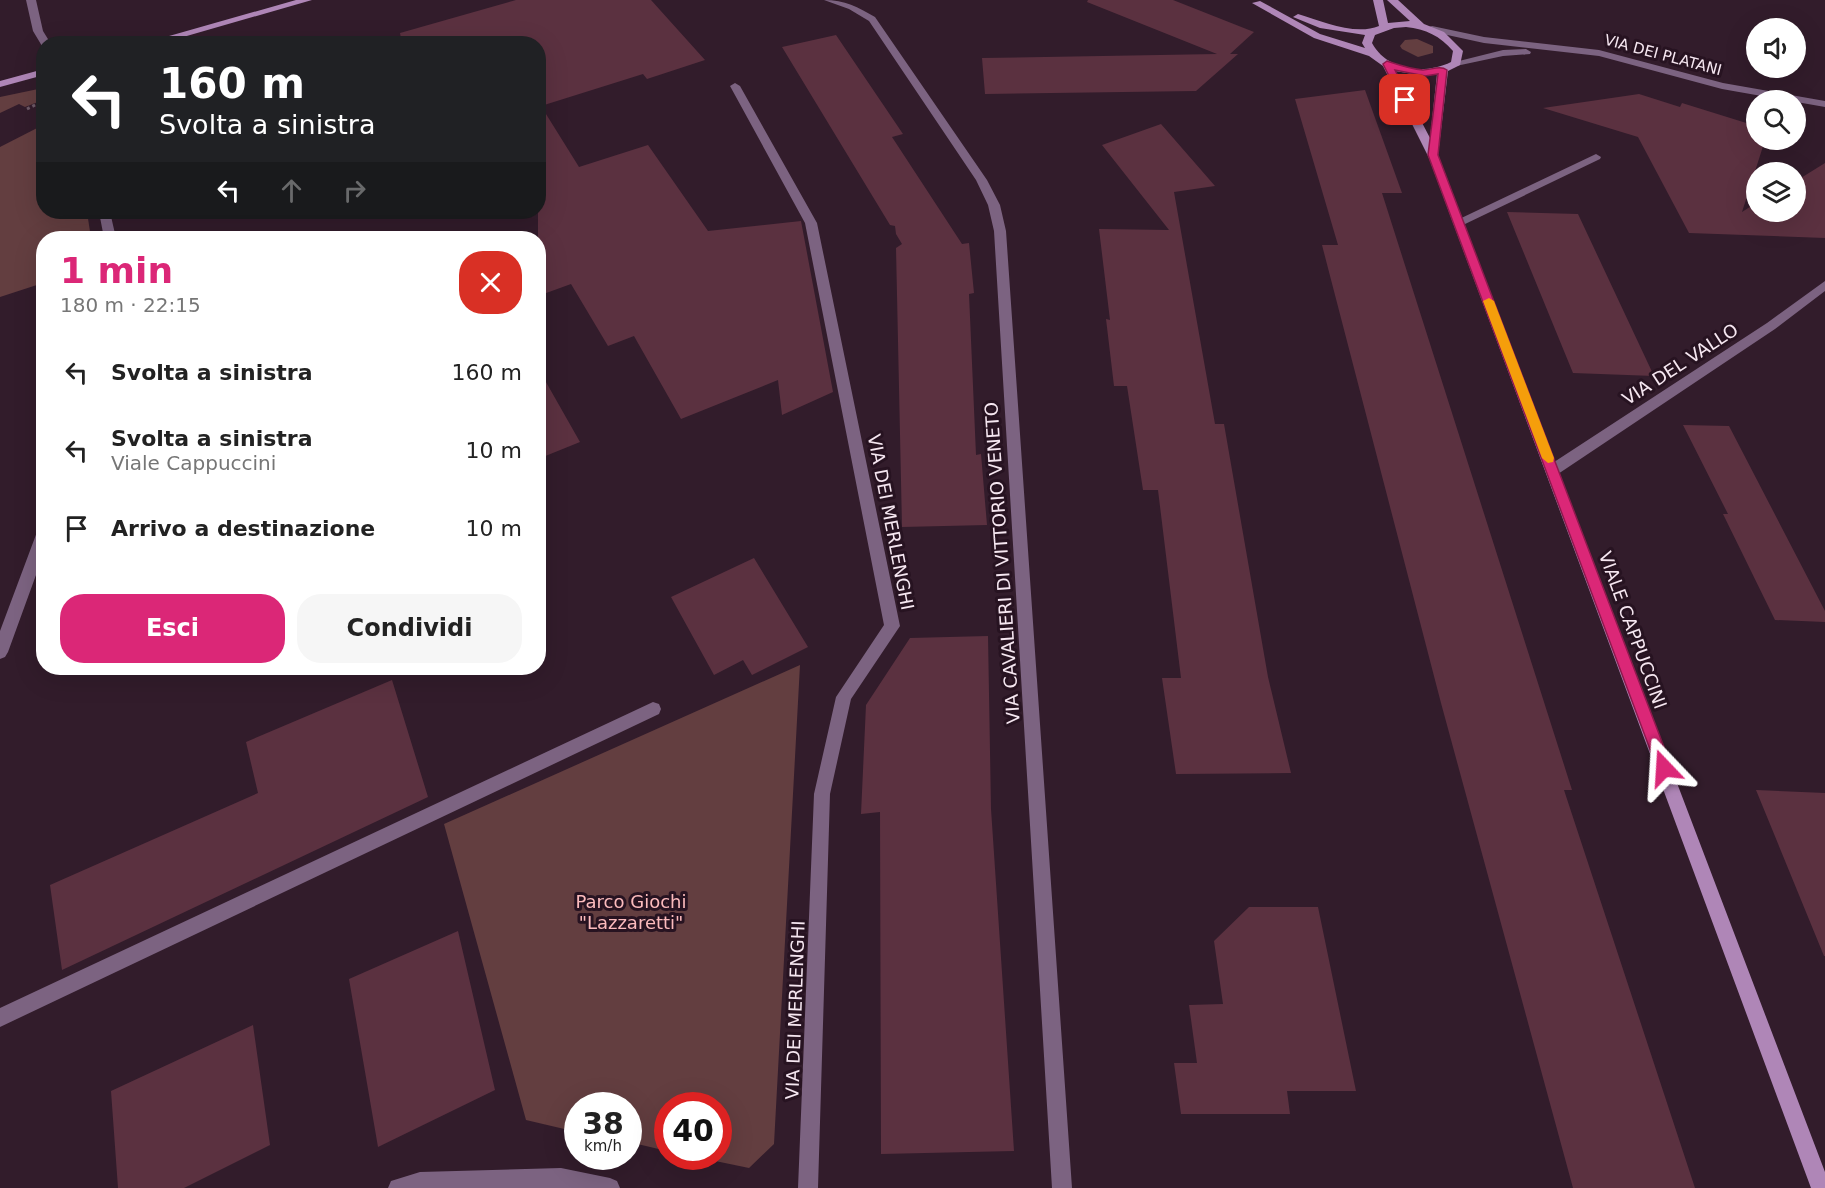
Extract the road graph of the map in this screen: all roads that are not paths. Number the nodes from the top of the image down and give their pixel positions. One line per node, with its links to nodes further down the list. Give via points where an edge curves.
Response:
1 (31, 0): 11 (street)
2 (308, 0): 12 (street)
3 (829, 0): 34 (street, VIA CAVALIERI DI VITTORIO VENETO, via 872,19 981,180 994,206 1000,231)
4 (1394, 1): 8 (street)
5 (1254, 2): 10 (street, via 1323,26); 14 (street, via 1317,36)
6 (1378, 2): 7 (street)
7 (1384, 25): 8 (street); 10 (street)
8 (1420, 25): 9 (street)
9 (1432, 29): 13 (street, VIA DEI PLATANI); 15 (street, via 1450,39 1458,51)
10 (1371, 33): 14 (street, via 1367,43)
11 (41, 36)
12 (175, 36)
13 (1564, 50): 15 (street, VIA DEI PLATANI, via 1503,53); 21 (street, VIA DEI PLATANI, via 1608,54 1722,86)
14 (1372, 54): 16 (street)
15 (1456, 63): 17 (street)
16 (1387, 64): 17 (street, via 1406,71); 22 (street, VIALE CAPPUCCINI)
17 (1443, 70): 22 (street, VIALE CAPPUCCINI)
18 (36, 74): 19 (street)
19 (0, 84)
20 (735, 86): 33 (street, VIA DEI MERLENGHI, via 811,224 892,626 844,697 822,794)
21 (1825, 104)
22 (1433, 155): 24 (street, VIALE CAPPUCCINI)
23 (1596, 157): 24 (street)
24 (1459, 222): 26 (street, VIALE CAPPUCCINI)
25 (1825, 285): 26 (street, VIA DEL VALLO, via 1771,326)
26 (1552, 470): 35 (street, VIALE CAPPUCCINI)
27 (36, 554): 28 (street)
28 (0, 652)
29 (653, 709): 30 (street)
30 (0, 1018)
31 (398, 1188): 32 (street, via 420,1182 561,1178)
32 (610, 1188)
33 (808, 1188)
34 (1062, 1188)
35 (1821, 1188)

